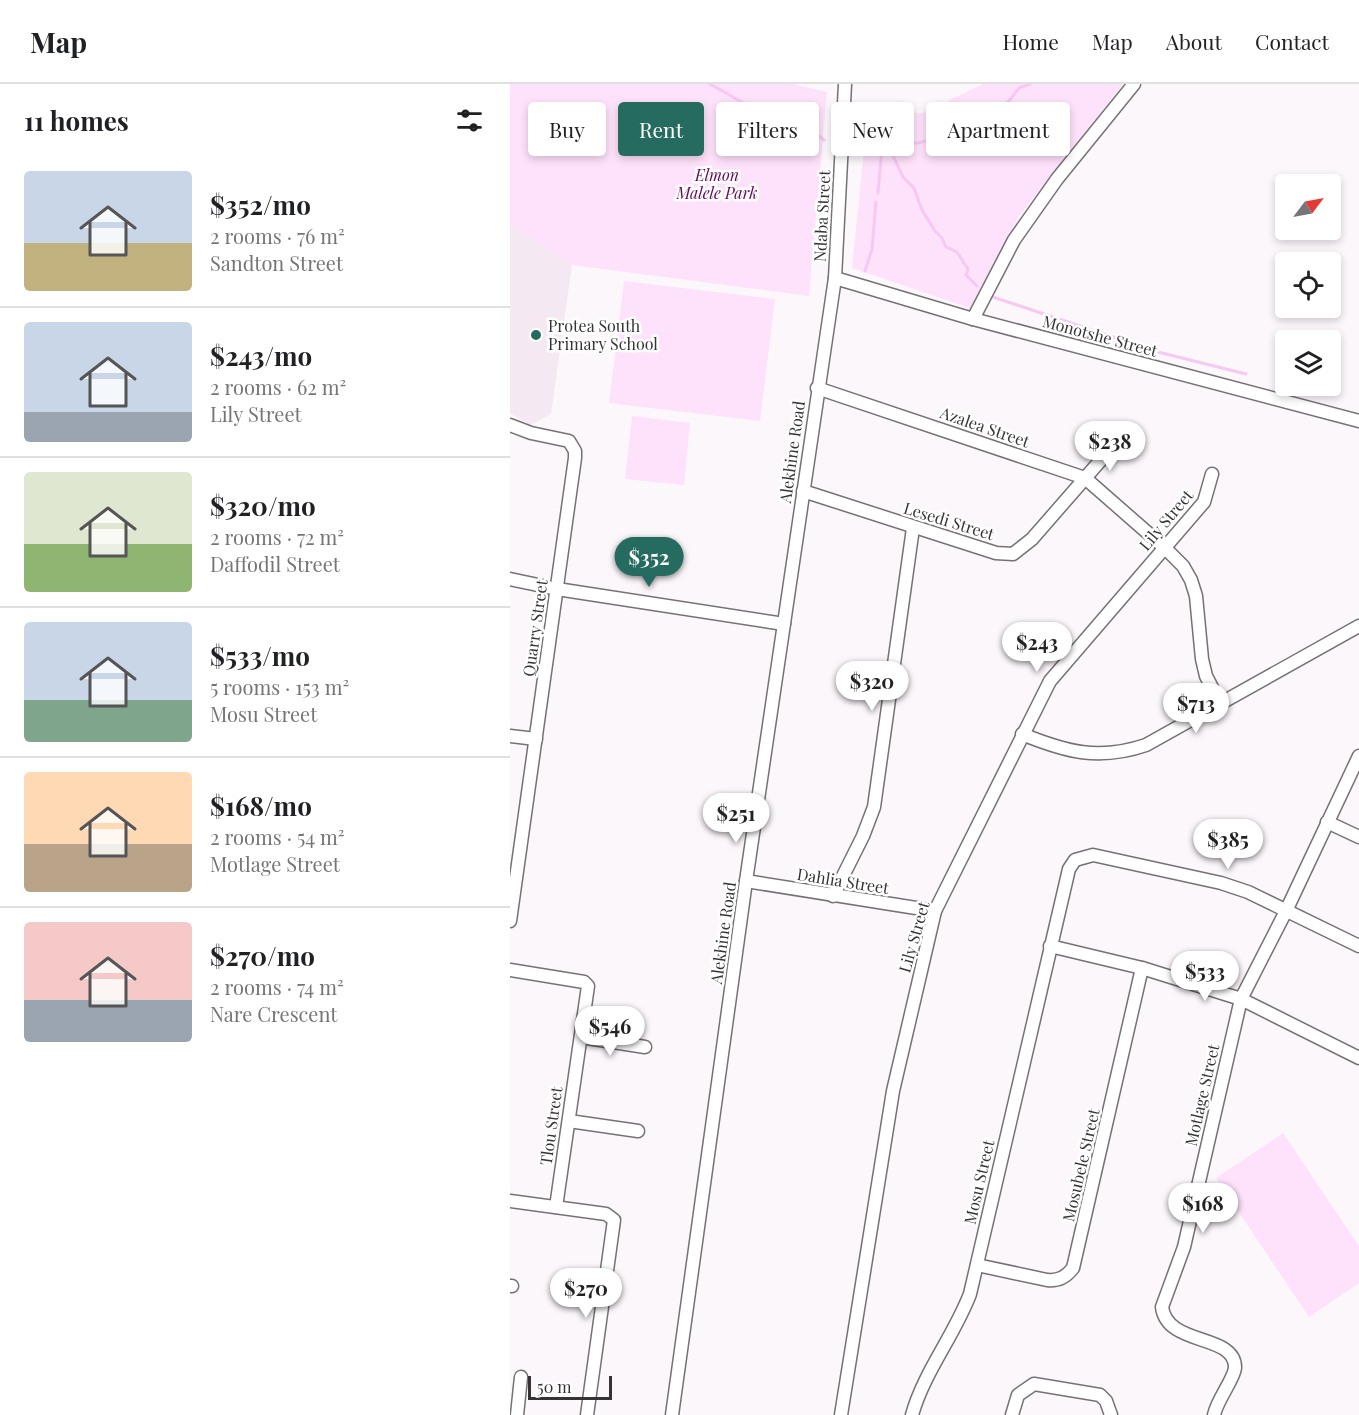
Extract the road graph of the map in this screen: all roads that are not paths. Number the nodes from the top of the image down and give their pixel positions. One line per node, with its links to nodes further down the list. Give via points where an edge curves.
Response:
1 (845, 84): 3 (street, Ndaba Street)
2 (1134, 84): 4 (street, via 1057,178 1014,240)
3 (835, 278): 4 (street, Monotshe Street); 5 (street, Alekhine Road)
4 (973, 319): 6 (street, Monotshe Street)
5 (817, 388): 10 (street, Azalea Street); 11 (street, Alekhine Road)
6 (1359, 421)
7 (510, 425): 15 (street, Quarry Street, via 563,438 573,446 575,458)
8 (1114, 445): 10 (street, Lesedi Street)
9 (1212, 474): 13 (street, Lily Street, via 1204,502)
10 (1084, 478): 12 (street, Lesedi Street, via 1032,539 1013,554 996,553); 13 (street, Azalea Street)
11 (803, 491): 12 (street, Lesedi Street); 16 (street, Alekhine Road)
12 (913, 528): 26 (street, via 874,807)
13 (1165, 548): 18 (street, Azalea Street, via 1191,580 1206,676); 19 (street, Lily Street, via 1050,681)
14 (510, 579): 15 (street)
15 (557, 589): 16 (street); 21 (street, Quarry Street)
16 (784, 624): 25 (street, Alekhine Road)
17 (1359, 626): 18 (street)
18 (1221, 703): 19 (street, via 1127,752 1096,754 1059,749)
19 (1022, 734): 27 (street, Lily Street)
20 (510, 736): 21 (street)
21 (536, 739): 29 (street, Quarry Street)
22 (1359, 756): 23 (street, Motlage Street)
23 (1327, 822): 24 (street); 28 (street, Motlage Street)
24 (1359, 837)
25 (746, 881): 26 (street, Dahlia Street); 46 (street, Alekhine Road)
26 (833, 896): 27 (street, Dahlia Street)
27 (935, 911): 47 (street, Lily Street, via 893,1091)
28 (1287, 911): 30 (street, Mosu Street, via 1221,883 1084,856 1075,860 1070,869); 31 (street); 34 (street, Motlage Street)
29 (510, 921)
30 (1050, 946): 32 (street); 42 (street, Mosu Street)
31 (1359, 946)
32 (1142, 968): 34 (street); 42 (street, Mosubele Street, via 1073,1268 1056,1281)
33 (510, 970): 35 (street, Tlou Street, via 586,984)
34 (1241, 999): 37 (street); 51 (street, Motlage Street, via 1184,1246 1161,1307 1172,1327 1227,1350 1234,1359 1233,1376 1217,1400)
35 (581, 1037): 36 (street); 38 (street, Tlou Street)
36 (645, 1047)
37 (1359, 1058)
38 (569, 1121): 39 (street); 41 (street, Tlou Street)
39 (638, 1131)
40 (510, 1201): 41 (street)
41 (556, 1207): 45 (street, via 606,1214 614,1222)
42 (977, 1264): 48 (street, Mosu Street, via 963,1313 919,1392)
43 (521, 1377): 44 (street)
44 (517, 1415)
45 (587, 1415)
46 (672, 1415)
47 (841, 1415)
48 (912, 1415)
49 (1012, 1415): 50 (street, via 1018,1395 1034,1384 1100,1395)
50 (1111, 1415)
51 (1214, 1415)

